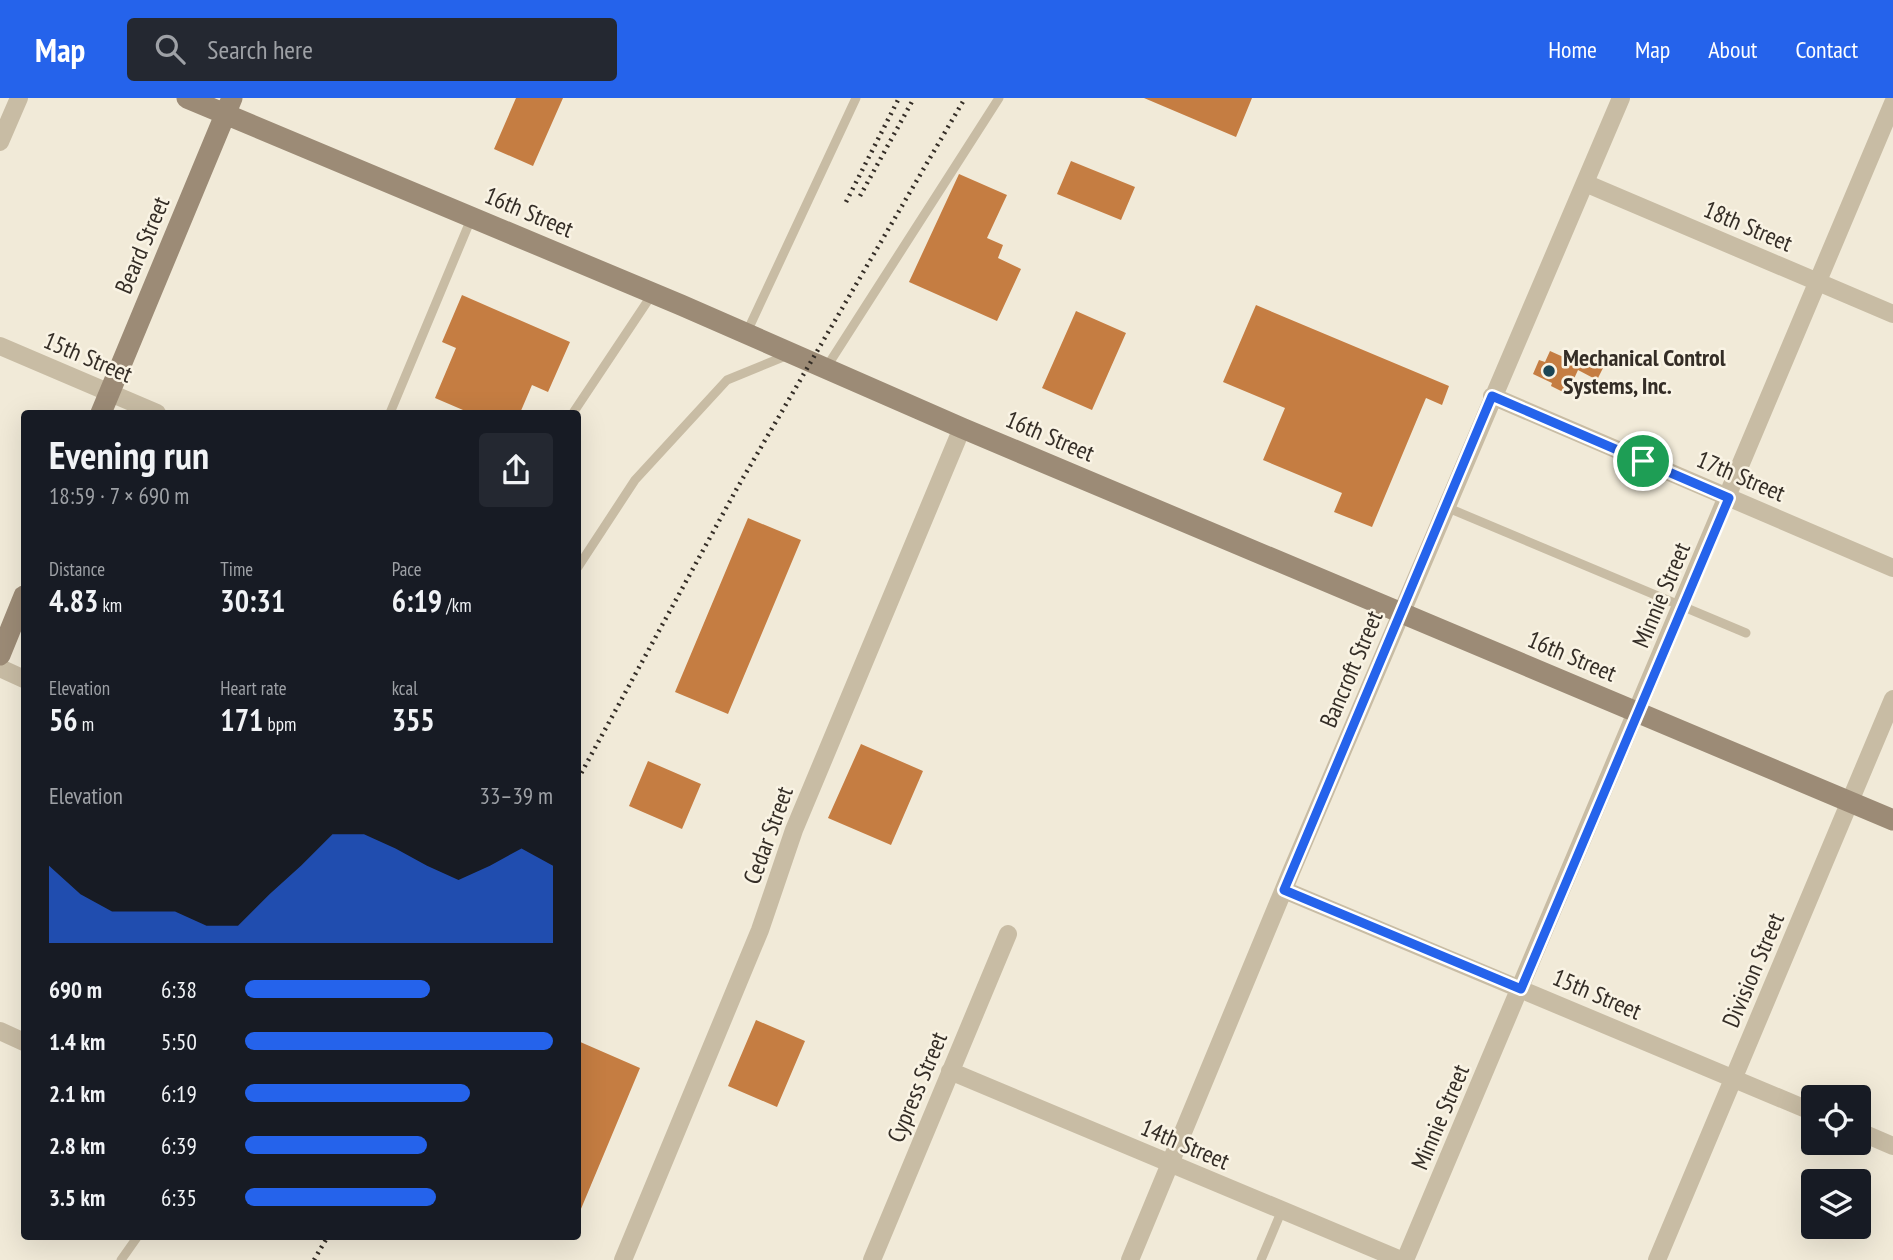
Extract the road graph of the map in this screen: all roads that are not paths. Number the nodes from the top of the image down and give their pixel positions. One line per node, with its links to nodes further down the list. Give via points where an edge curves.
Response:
1 (19, 98): 8 (street)
2 (187, 98): 7 (street, 16th Street)
3 (856, 98): 14 (lane)
4 (999, 98): 17 (lane)
5 (1621, 98): 9 (street, Bancroft Street)
6 (1893, 103): 11 (street, Minnie Street)
7 (229, 106): 10 (street, 16th Street); 19 (street, Beard Street)
8 (0, 142)
9 (1585, 183): 11 (street, 18th Street); 18 (street, Bancroft Street)
10 (471, 217): 12 (street, 16th Street); 21 (lane)
11 (1817, 282): 13 (street, 18th Street); 24 (street, Minnie Street)
12 (653, 293): 14 (street, 16th Street); 22 (lane)
13 (1893, 314)
14 (746, 334): 16 (street, 16th Street)
15 (0, 346): 19 (street, 15th Street)
16 (790, 354): 17 (street, 16th Street); 26 (lane, via 727,380 635,480)
17 (825, 369): 23 (street, 16th Street)
18 (1492, 396): 24 (street, 17th Street); 25 (street, Bancroft Street)
19 (105, 403): 20 (street, 15th Street)
20 (141, 410)
21 (391, 410)
22 (575, 410)
23 (962, 428): 30 (street, 16th Street); 53 (street, Cedar Street, via 799,818 760,930)
24 (1729, 498): 27 (street, 17th Street); 29 (street, Minnie Street)
25 (1446, 507): 29 (lane); 30 (street, Bancroft Street)
26 (581, 562)
27 (1893, 568)
28 (21, 603): 32 (street)
29 (1682, 606): 31 (lane); 36 (street, Minnie Street)
30 (1401, 613): 36 (street, 16th Street); 39 (street, Bancroft Street)
31 (1746, 633)
32 (0, 655)
33 (0, 668): 34 (street)
34 (21, 678)
35 (1893, 698): 37 (street, Division Street)
36 (1637, 712): 37 (street, 16th Street); 41 (street, Minnie Street)
37 (1850, 802): 38 (street, 16th Street); 45 (street, Division Street)
38 (1893, 820)
39 (1284, 890): 41 (street, 15th Street); 49 (street, Bancroft Street)
40 (1008, 934): 44 (street, Cypress Street)
41 (1521, 989): 45 (street, 15th Street); 57 (street, Minnie Street)
42 (0, 1031): 43 (street)
43 (21, 1041)
44 (950, 1071): 49 (street, 14th Street); 54 (street, Cypress Street)
45 (1734, 1078): 46 (street, 15th Street); 58 (street, Division Street)
46 (1801, 1107)
47 (1871, 1137): 48 (street)
48 (1893, 1146)
49 (1170, 1164): 50 (street, 14th Street); 55 (street, Bancroft Street)
50 (1282, 1210): 56 (lane); 57 (street, 14th Street)
51 (135, 1240): 52 (lane)
52 (121, 1260)
53 (623, 1260)
54 (872, 1260)
55 (1130, 1260)
56 (1261, 1260)
57 (1403, 1260)
58 (1657, 1260)

